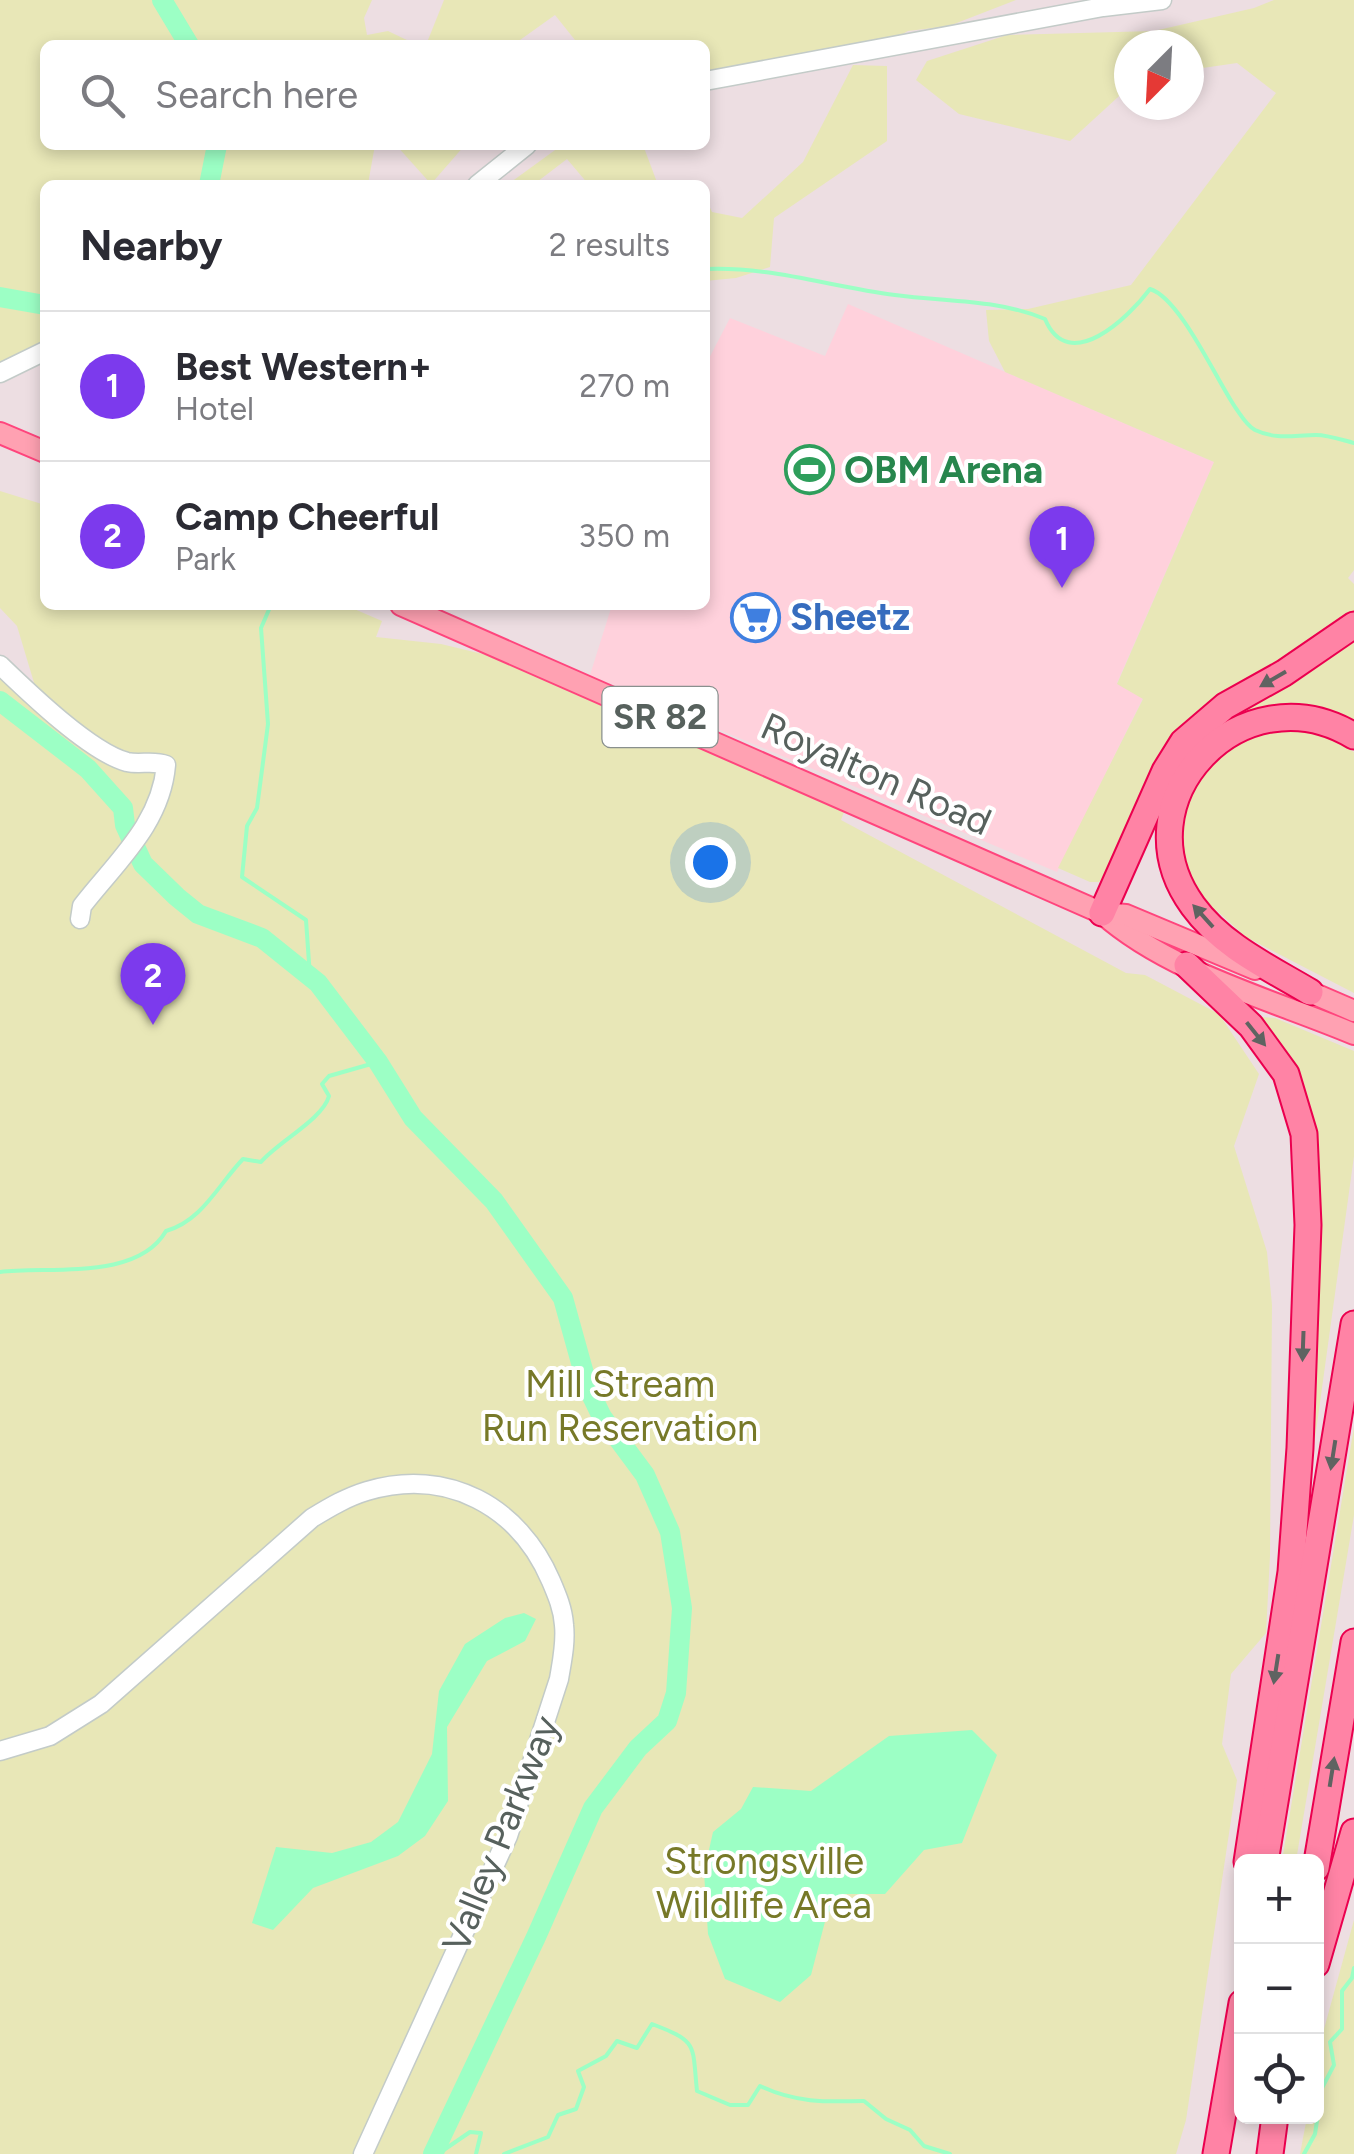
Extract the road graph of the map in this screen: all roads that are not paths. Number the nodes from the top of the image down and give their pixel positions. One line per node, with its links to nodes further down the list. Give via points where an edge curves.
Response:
1 (1162, 0): 2 (street)
2 (710, 79)
3 (521, 150): 4 (street)
4 (484, 180)
5 (40, 353): 6 (street)
6 (0, 373)
7 (0, 432): 8 (main road)
8 (40, 450)
9 (412, 610): 13 (main road, Royalton Road / SR 82)
10 (1354, 625): 13 (highway, one-way to 13, via 1226,706 1183,742 1164,770)
11 (0, 665): 14 (street, via 104,752 166,765 154,815 82,906)
12 (1354, 736): 16 (highway, one-way to 12, via 1194,908 1174,866 1174,808 1201,756 1238,728 1264,719 1305,718)
13 (1102, 913): 15 (main road, Royalton Road / SR 82, via 1124,933); 16 (main road, Royalton Road / SR 82, via 1126,915)
14 (80, 918)
15 (1187, 965): 16 (main road, Royalton Road / SR 82); 23 (highway, one-way to 23, via 1251,1026 1286,1074 1304,1134 1308,1225 1292,1555)
16 (1308, 1003): 17 (main road, Royalton Road / SR 82); 18 (main road, Royalton Road / SR 82)
17 (1354, 1011)
18 (1354, 1034)
19 (1354, 1324): 24 (highway, one-way to 24)
20 (1354, 1642): 25 (highway, one-way to 20)
21 (0, 1750): 29 (street, Valley Parkway, via 50,1736 101,1704 312,1518 345,1499 394,1486 451,1489 515,1524 543,1562 560,1604 559,1679 508,1836)
22 (1354, 1832): 26 (highway)
23 (1249, 1854)
24 (1265, 1854)
25 (1318, 1854)
26 (1322, 1944)
27 (1237, 2034): 30 (highway)
28 (1275, 2124): 31 (highway)
29 (363, 2154)
30 (1216, 2154)
31 (1270, 2154)

